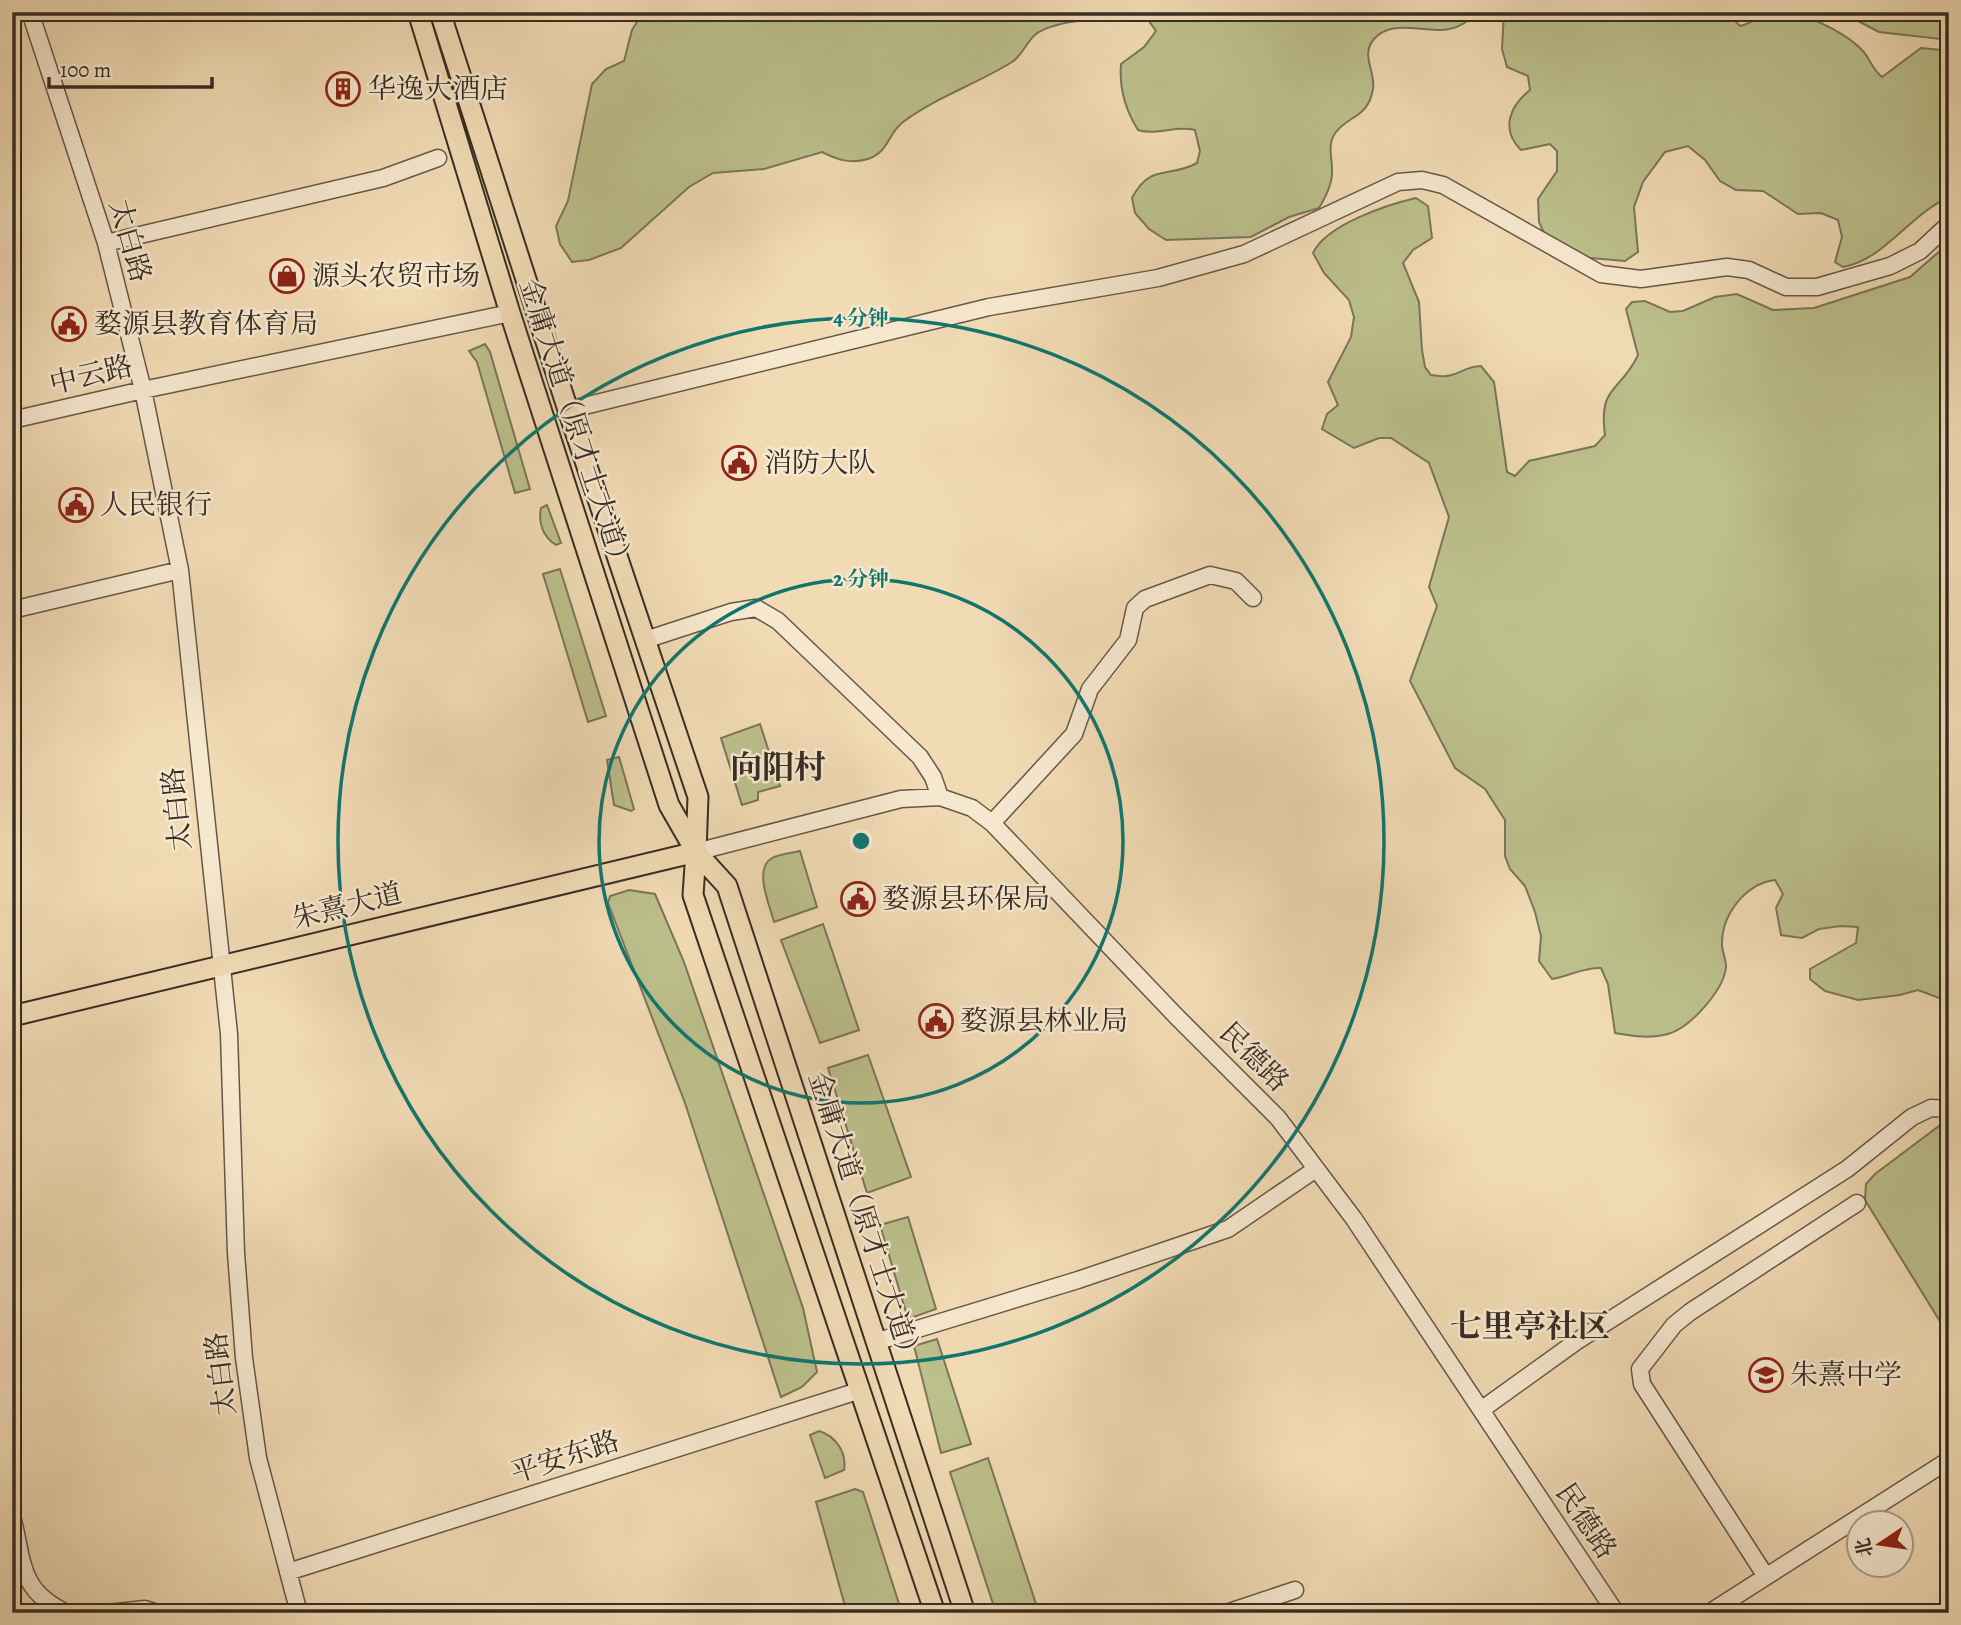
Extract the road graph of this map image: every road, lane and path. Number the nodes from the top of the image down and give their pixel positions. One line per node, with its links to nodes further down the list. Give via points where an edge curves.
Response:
1 (30, 12): 6 (street, 太白路)
2 (418, 12): 7 (main road, 金庸大道（原才士大道）)
3 (440, 12): 9 (main road, 金庸大道（原才士大道）)
4 (438, 158): 6 (street, via 383,178)
5 (1949, 224): 9 (street, via 1920,251 1890,266 1817,286 1786,287 1749,270 1727,267 1641,279 1601,274 1443,185 1422,180 1398,183 1244,254 1158,278 989,307)
6 (106, 243): 8 (street, 太白路)
7 (510, 313): 8 (street, 中云路); 17 (main road, 金庸大道（原才士大道）, via 669,805)
8 (143, 390): 10 (street, 中云路); 11 (street, 太白路)
9 (568, 410): 14 (main road, 金庸大道（原才士大道）)
10 (12, 420)
11 (180, 570): 13 (street); 18 (street, 太白路)
12 (1253, 598): 16 (street, via 1236,581 1210,575 1145,599 1135,608 1128,640 1090,689 1074,734)
13 (12, 610)
14 (645, 640): 15 (street, via 756,608 778,621 920,757); 17 (main road, 金庸大道（原才士大道）, via 698,797)
15 (940, 797): 16 (street, 民德路, via 972,808); 17 (street, 民德路, via 901,799)
16 (992, 823): 21 (street, 民德路, via 1278,1118)
17 (696, 852): 18 (main road, 朱熹大道); 25 (main road, 金庸大道（原才士大道）, via 727,886); 26 (main road, 金庸大道（原才士大道）, via 693,895)
18 (220, 967): 19 (main road, 朱熹大道); 30 (street, 太白路, via 229,1034 244,1358 258,1458)
19 (12, 1016)
20 (1949, 1109): 27 (street, via 1931,1108 1912,1117 1847,1169 1577,1341)
21 (1316, 1169): 25 (street, via 1228,1229); 27 (street, 民德路)
22 (1857, 1203): 31 (street, via 1690,1312 1640,1369 1643,1384)
23 (12, 1267): 24 (street)
24 (12, 1312)
25 (875, 1342): 38 (main road, 金庸大道（原才士大道）)
26 (858, 1391): 30 (street, 平安东路); 37 (main road, 金庸大道（原才士大道）)
27 (1481, 1410): 40 (street, 民德路)
28 (1949, 1460): 31 (street)
29 (12, 1516): 33 (street, via 20,1563 30,1585 44,1602)
30 (288, 1572): 36 (street, 太白路)
31 (1765, 1575): 41 (street)
32 (1295, 1590): 39 (street)
33 (67, 1613)
34 (108, 1613): 35 (street, via 145,1609)
35 (157, 1613)
36 (299, 1613)
37 (935, 1613)
38 (965, 1613)
39 (1226, 1613)
40 (1616, 1613)
41 (1709, 1613)

